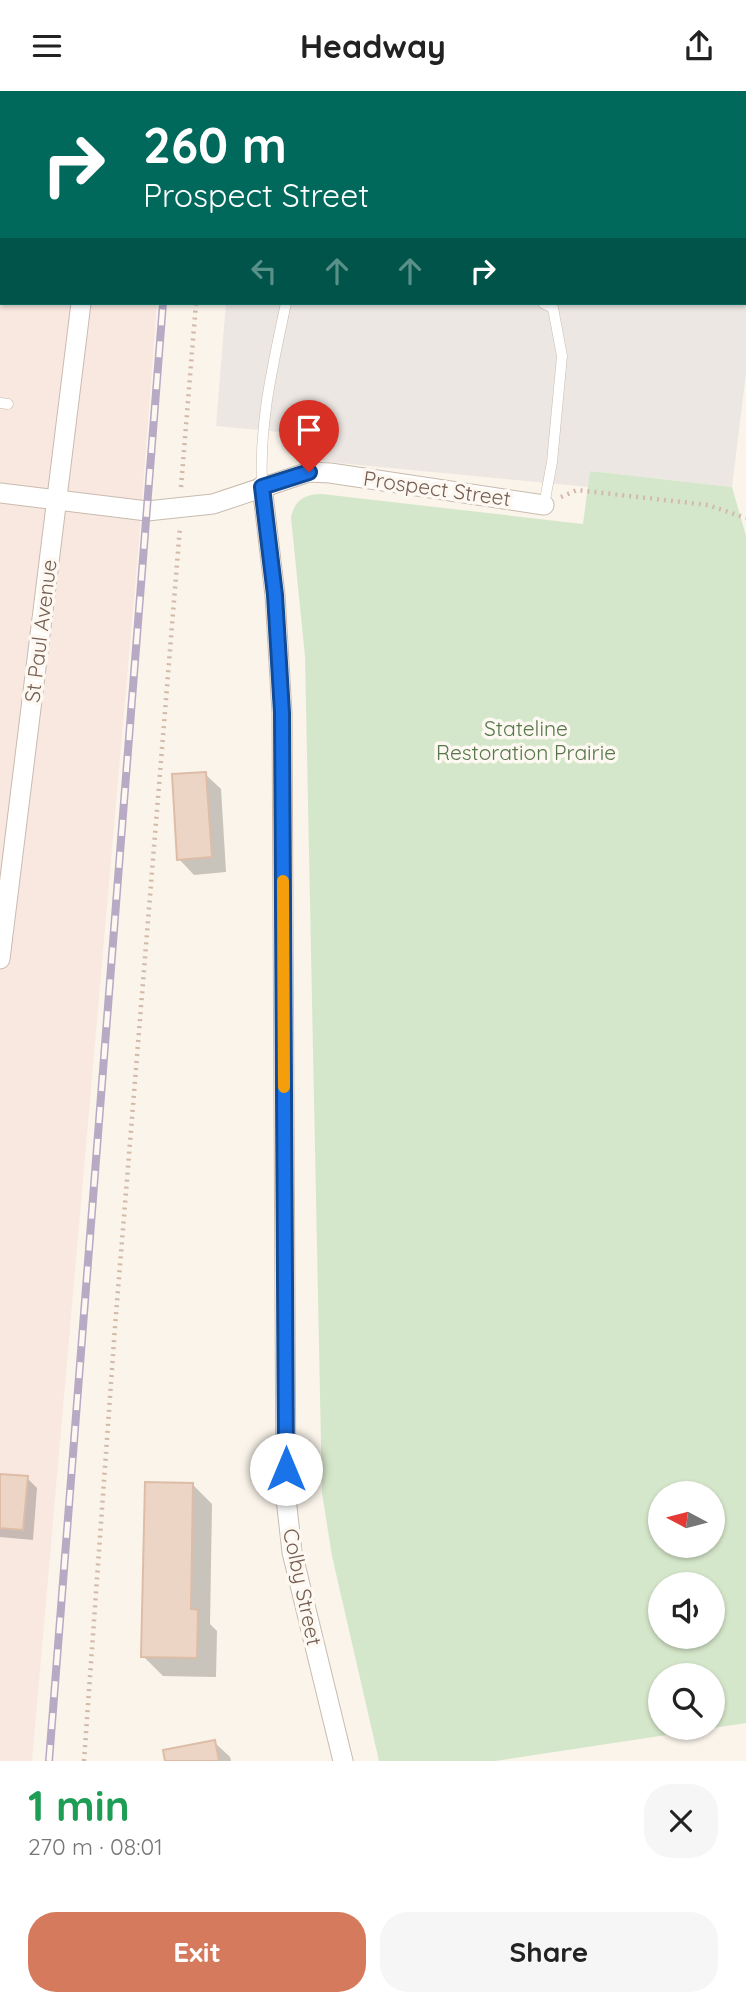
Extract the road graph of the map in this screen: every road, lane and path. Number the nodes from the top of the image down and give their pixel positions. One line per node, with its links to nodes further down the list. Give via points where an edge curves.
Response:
1 (81, 305): 7 (street, St Paul Avenue)
2 (197, 305): 9 (path)
3 (286, 305): 5 (lane, via 265,405)
4 (547, 305): 8 (lane, via 553,308 562,356)
5 (262, 487): 8 (street, Prospect Street, via 309,472 330,473); 9 (street, Prospect Street, via 213,504); 13 (street, Colby Street, via 282,713 286,1498 292,1552)
6 (0, 493): 7 (street, Prospect Street)
7 (57, 499): 9 (street, Prospect Street, via 147,511); 11 (street, St Paul Avenue)
8 (544, 505): 10 (path, via 577,490 708,505)
9 (179, 508): 12 (path)
10 (746, 518)
11 (0, 959)
12 (84, 1761)
13 (343, 1761)

